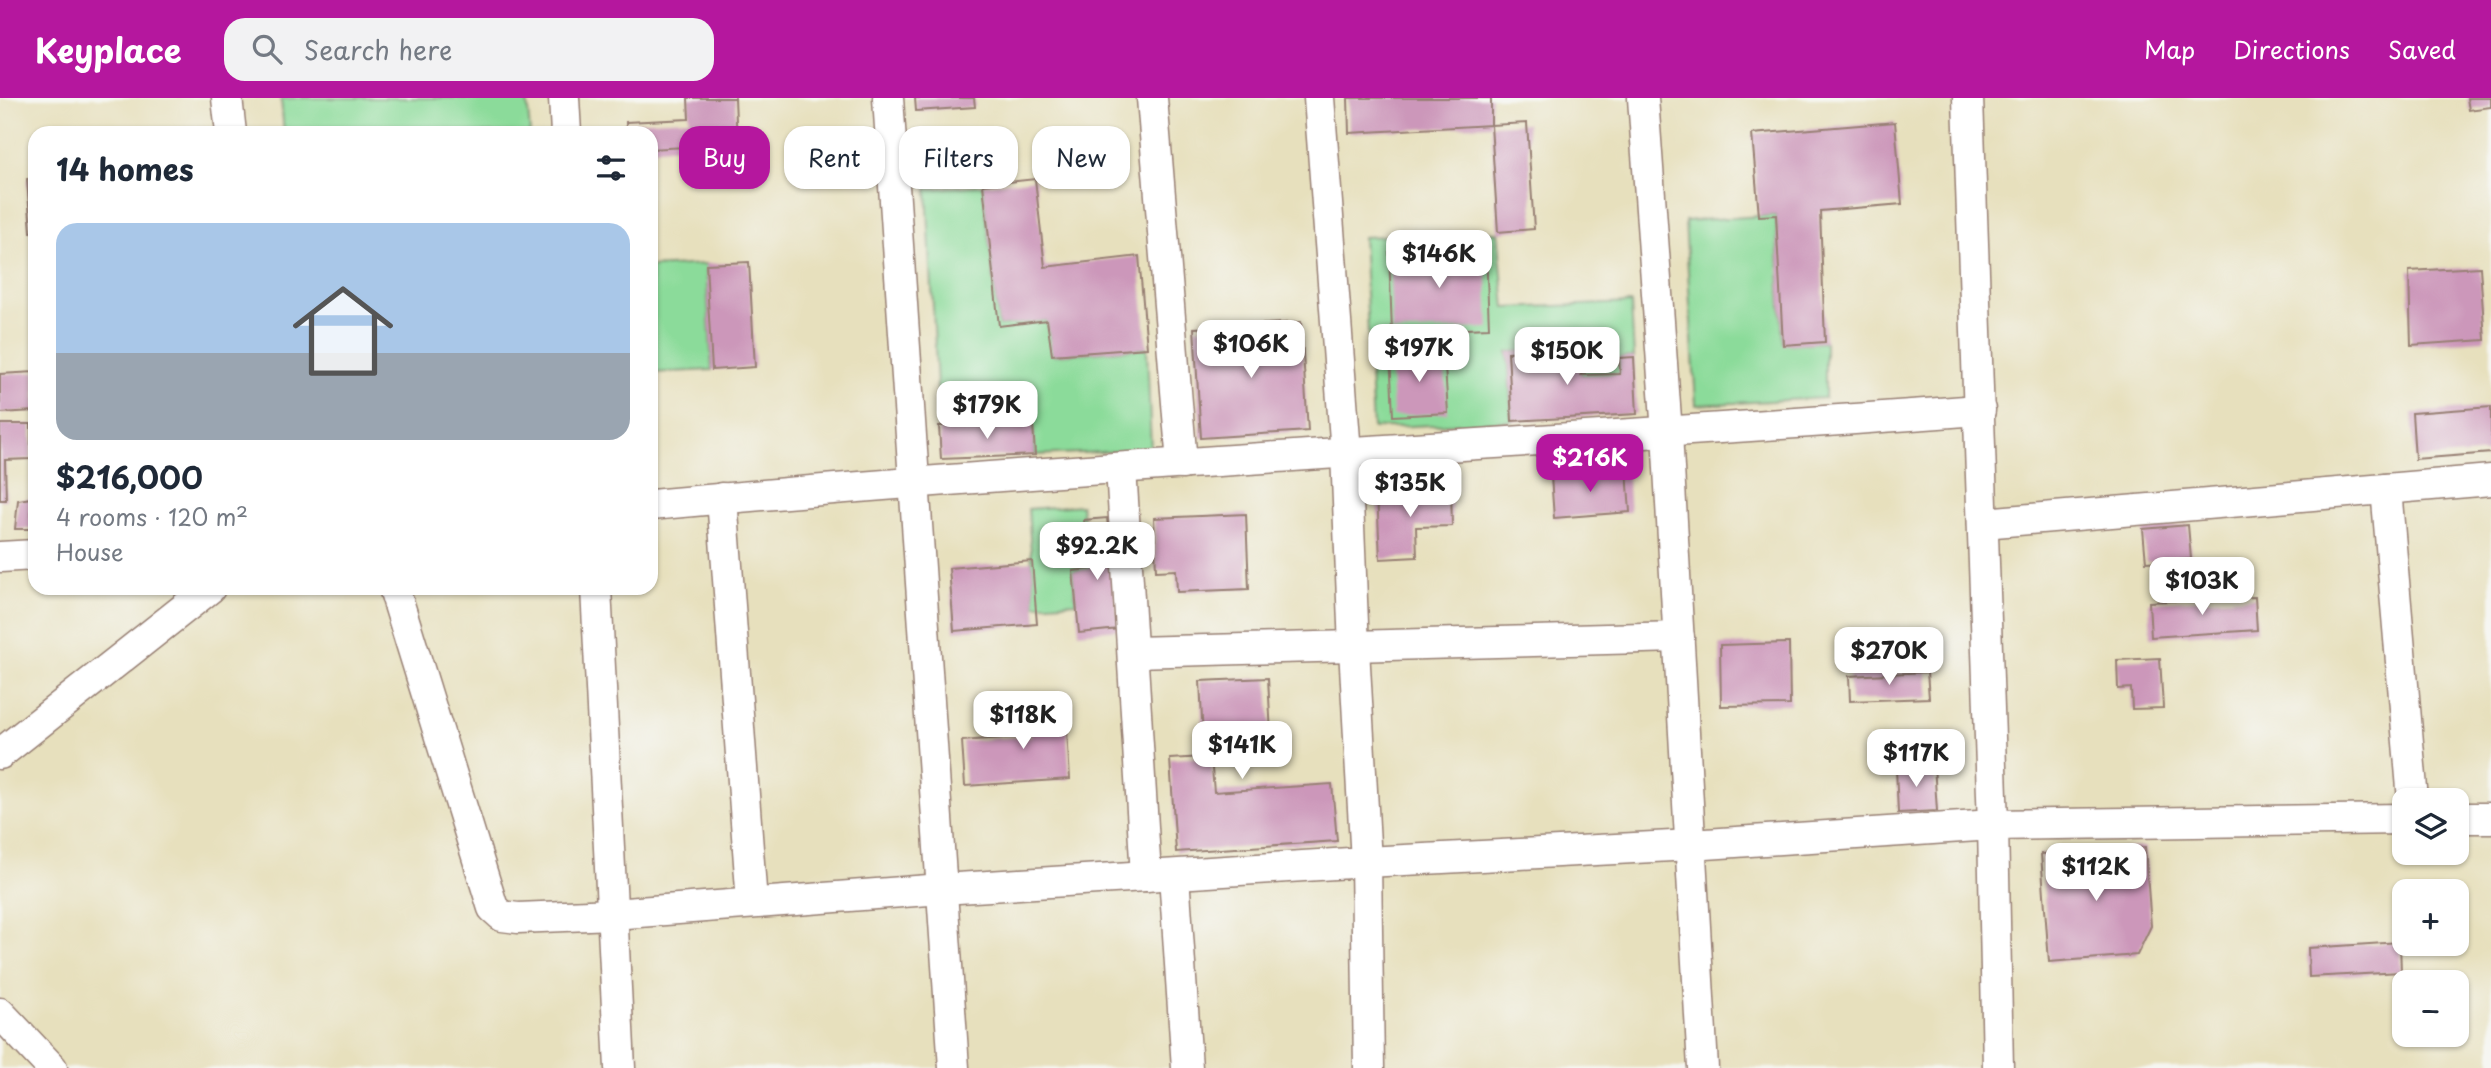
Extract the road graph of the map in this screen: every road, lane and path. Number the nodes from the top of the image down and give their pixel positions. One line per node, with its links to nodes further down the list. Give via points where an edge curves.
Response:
1 (228, 98): 8 (street)
2 (564, 98): 9 (street)
3 (888, 98): 16 (street)
4 (1152, 98): 13 (street)
5 (1319, 98): 12 (street)
6 (1643, 98): 11 (street)
7 (1968, 98): 10 (street)
8 (230, 126)
9 (566, 126)
10 (1980, 410): 11 (street); 20 (street)
11 (1667, 433): 12 (street); 26 (street)
12 (1346, 453): 13 (street); 27 (street)
13 (1182, 464): 14 (street)
14 (1121, 468): 16 (street); 28 (street)
15 (2491, 480): 17 (street)
16 (912, 482): 18 (street); 38 (street)
17 (2385, 489): 20 (street); 30 (street)
18 (722, 498): 19 (street); 39 (street)
19 (658, 504)
20 (1983, 523): 34 (street)
21 (28, 555): 22 (street)
22 (0, 557)
23 (201, 595): 29 (street)
24 (396, 595): 40 (street, via 493,908 502,916 517,918)
25 (596, 595): 40 (street)
26 (1679, 637): 27 (street); 35 (street)
27 (1354, 648): 28 (street); 36 (street)
28 (1134, 652): 37 (street)
29 (0, 754)
30 (2412, 788)
31 (2469, 818): 32 (street)
32 (2491, 818)
33 (2392, 819): 34 (street)
34 (1993, 825): 35 (street); 48 (street)
35 (1691, 845): 36 (street); 47 (street)
36 (1366, 862): 37 (street); 46 (street)
37 (1160, 875): 38 (street); 45 (street)
38 (942, 889): 39 (street); 44 (street)
39 (752, 903): 40 (street)
40 (612, 914): 43 (street)
41 (0, 1013): 42 (street)
42 (52, 1068)
43 (620, 1068)
44 (954, 1068)
45 (1187, 1068)
46 (1369, 1068)
47 (1703, 1068)
48 (1998, 1068)

